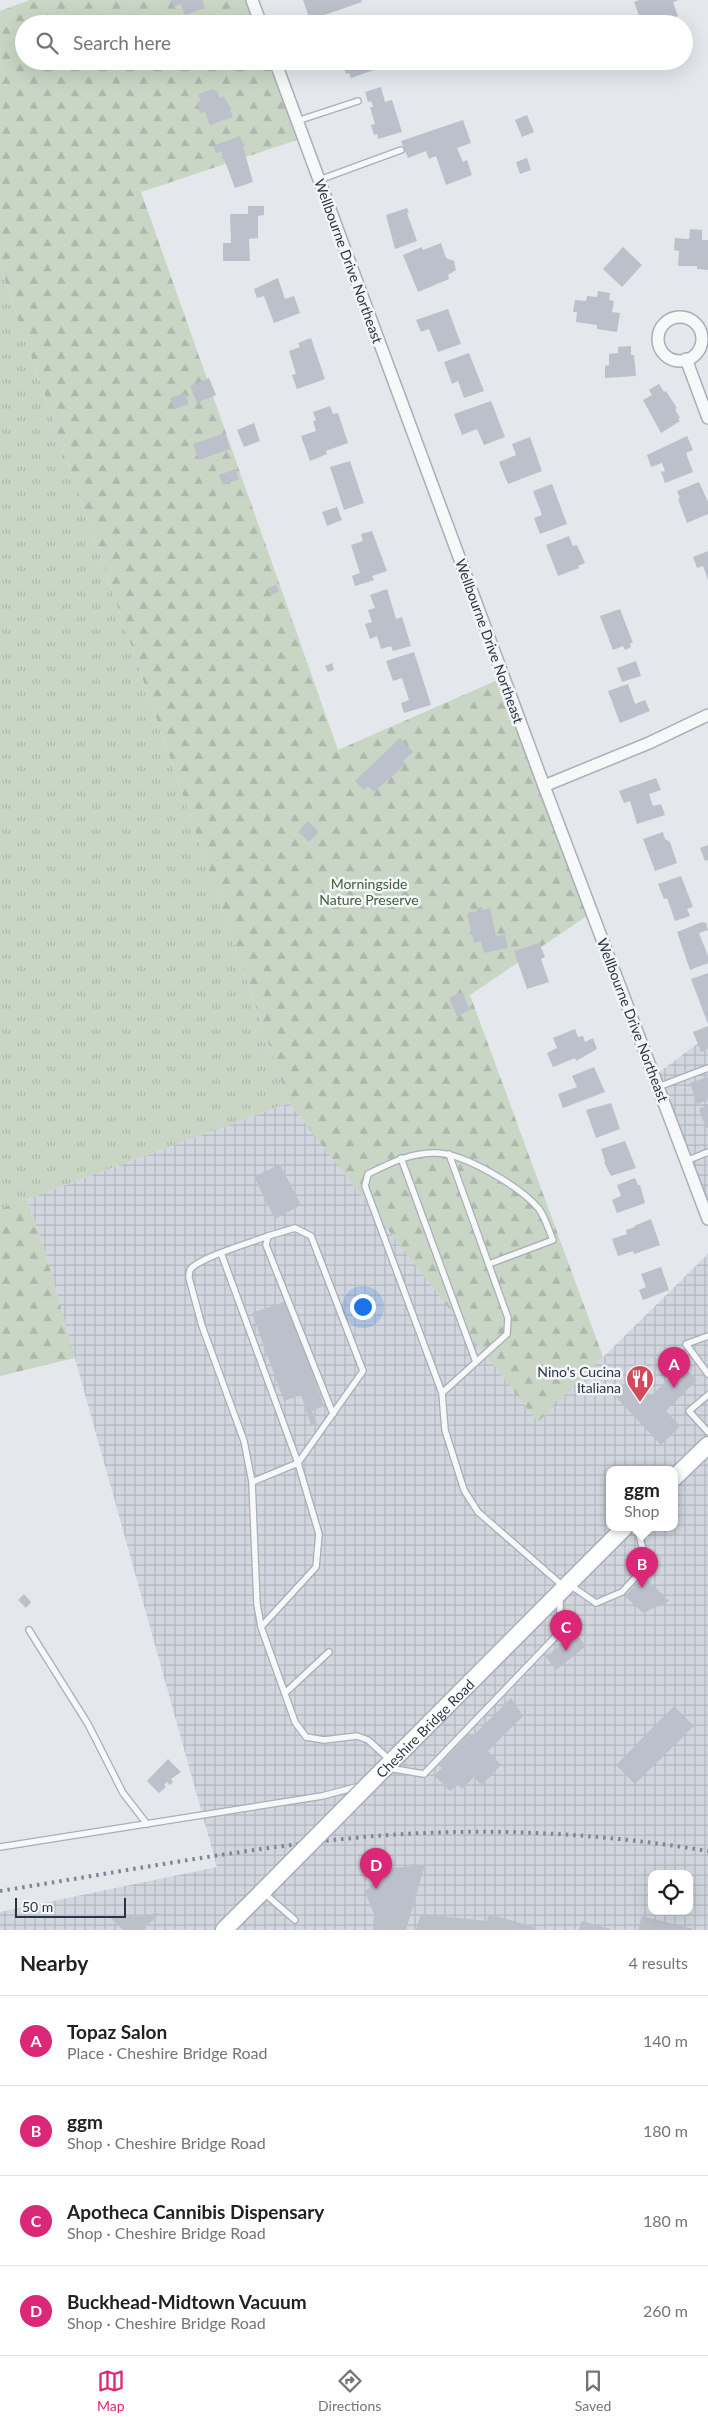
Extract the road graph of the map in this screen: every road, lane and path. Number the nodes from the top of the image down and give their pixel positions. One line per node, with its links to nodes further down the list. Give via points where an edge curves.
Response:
1 (252, 0): 2 (street)
2 (258, 15)
3 (278, 70): 5 (street, Wellbourne Drive Northeast)
4 (358, 101): 5 (lane)
5 (297, 121): 7 (street, Wellbourne Drive Northeast)
6 (401, 150): 7 (lane)
7 (319, 180): 11 (street, Wellbourne Drive Northeast)
8 (686, 359): 9 (street)
9 (708, 418)
10 (708, 715): 11 (street, via 649,744)
11 (544, 786): 13 (street, Wellbourne Drive Northeast)
12 (708, 1068): 13 (lane)
13 (658, 1087): 17 (street, Wellbourne Drive Northeast)
14 (708, 1152): 17 (lane)
15 (449, 1154): 16 (lane); 21 (lane); 21 (lane, via 496,1174 539,1209 553,1240)
16 (401, 1158): 23 (lane); 25 (lane, via 368,1174 365,1186)
17 (686, 1161): 18 (street, Wellbourne Drive Northeast)
18 (708, 1219)
19 (268, 1236): 20 (lane); 27 (lane, via 266,1245); 27 (lane, via 295,1228 312,1236 363,1371)
20 (220, 1253): 30 (lane); 32 (lane, via 190,1270 189,1278 202,1326 244,1442)
21 (489, 1264): 23 (lane, via 508,1318 507,1334)
22 (708, 1336): 24 (lane, via 686,1344)
23 (476, 1362): 25 (lane)
24 (708, 1374)
25 (442, 1393): 35 (lane, via 445,1430 464,1490 478,1512)
26 (708, 1395): 28 (lane, via 689,1411)
27 (333, 1414): 30 (lane)
28 (708, 1432)
29 (708, 1445): 31 (main road)
30 (298, 1463): 32 (lane); 36 (lane, via 319,1534 316,1567)
31 (678, 1474)
32 (252, 1482): 36 (lane, via 257,1604)
33 (621, 1531): 35 (main road, Cheshire Bridge Road)
34 (638, 1531): 35 (lane, via 647,1565 622,1592 596,1604)
35 (564, 1588): 40 (main road, Cheshire Bridge Road); 40 (lane, via 560,1632 424,1774)
36 (261, 1627): 39 (lane)
37 (29, 1630): 42 (lane, via 88,1724 123,1793)
38 (328, 1652): 39 (lane)
39 (285, 1693): 40 (lane, via 295,1722 306,1737 324,1740 357,1736 368,1740)
40 (389, 1765): 41 (main road, Cheshire Bridge Road)
41 (369, 1784): 42 (lane, via 322,1796); 44 (main road, Cheshire Bridge Road, bridge)
42 (147, 1824): 43 (lane)
43 (0, 1847)
44 (264, 1890): 45 (lane); 46 (main road, Cheshire Bridge Road)
45 (295, 1920)
46 (224, 1930)

